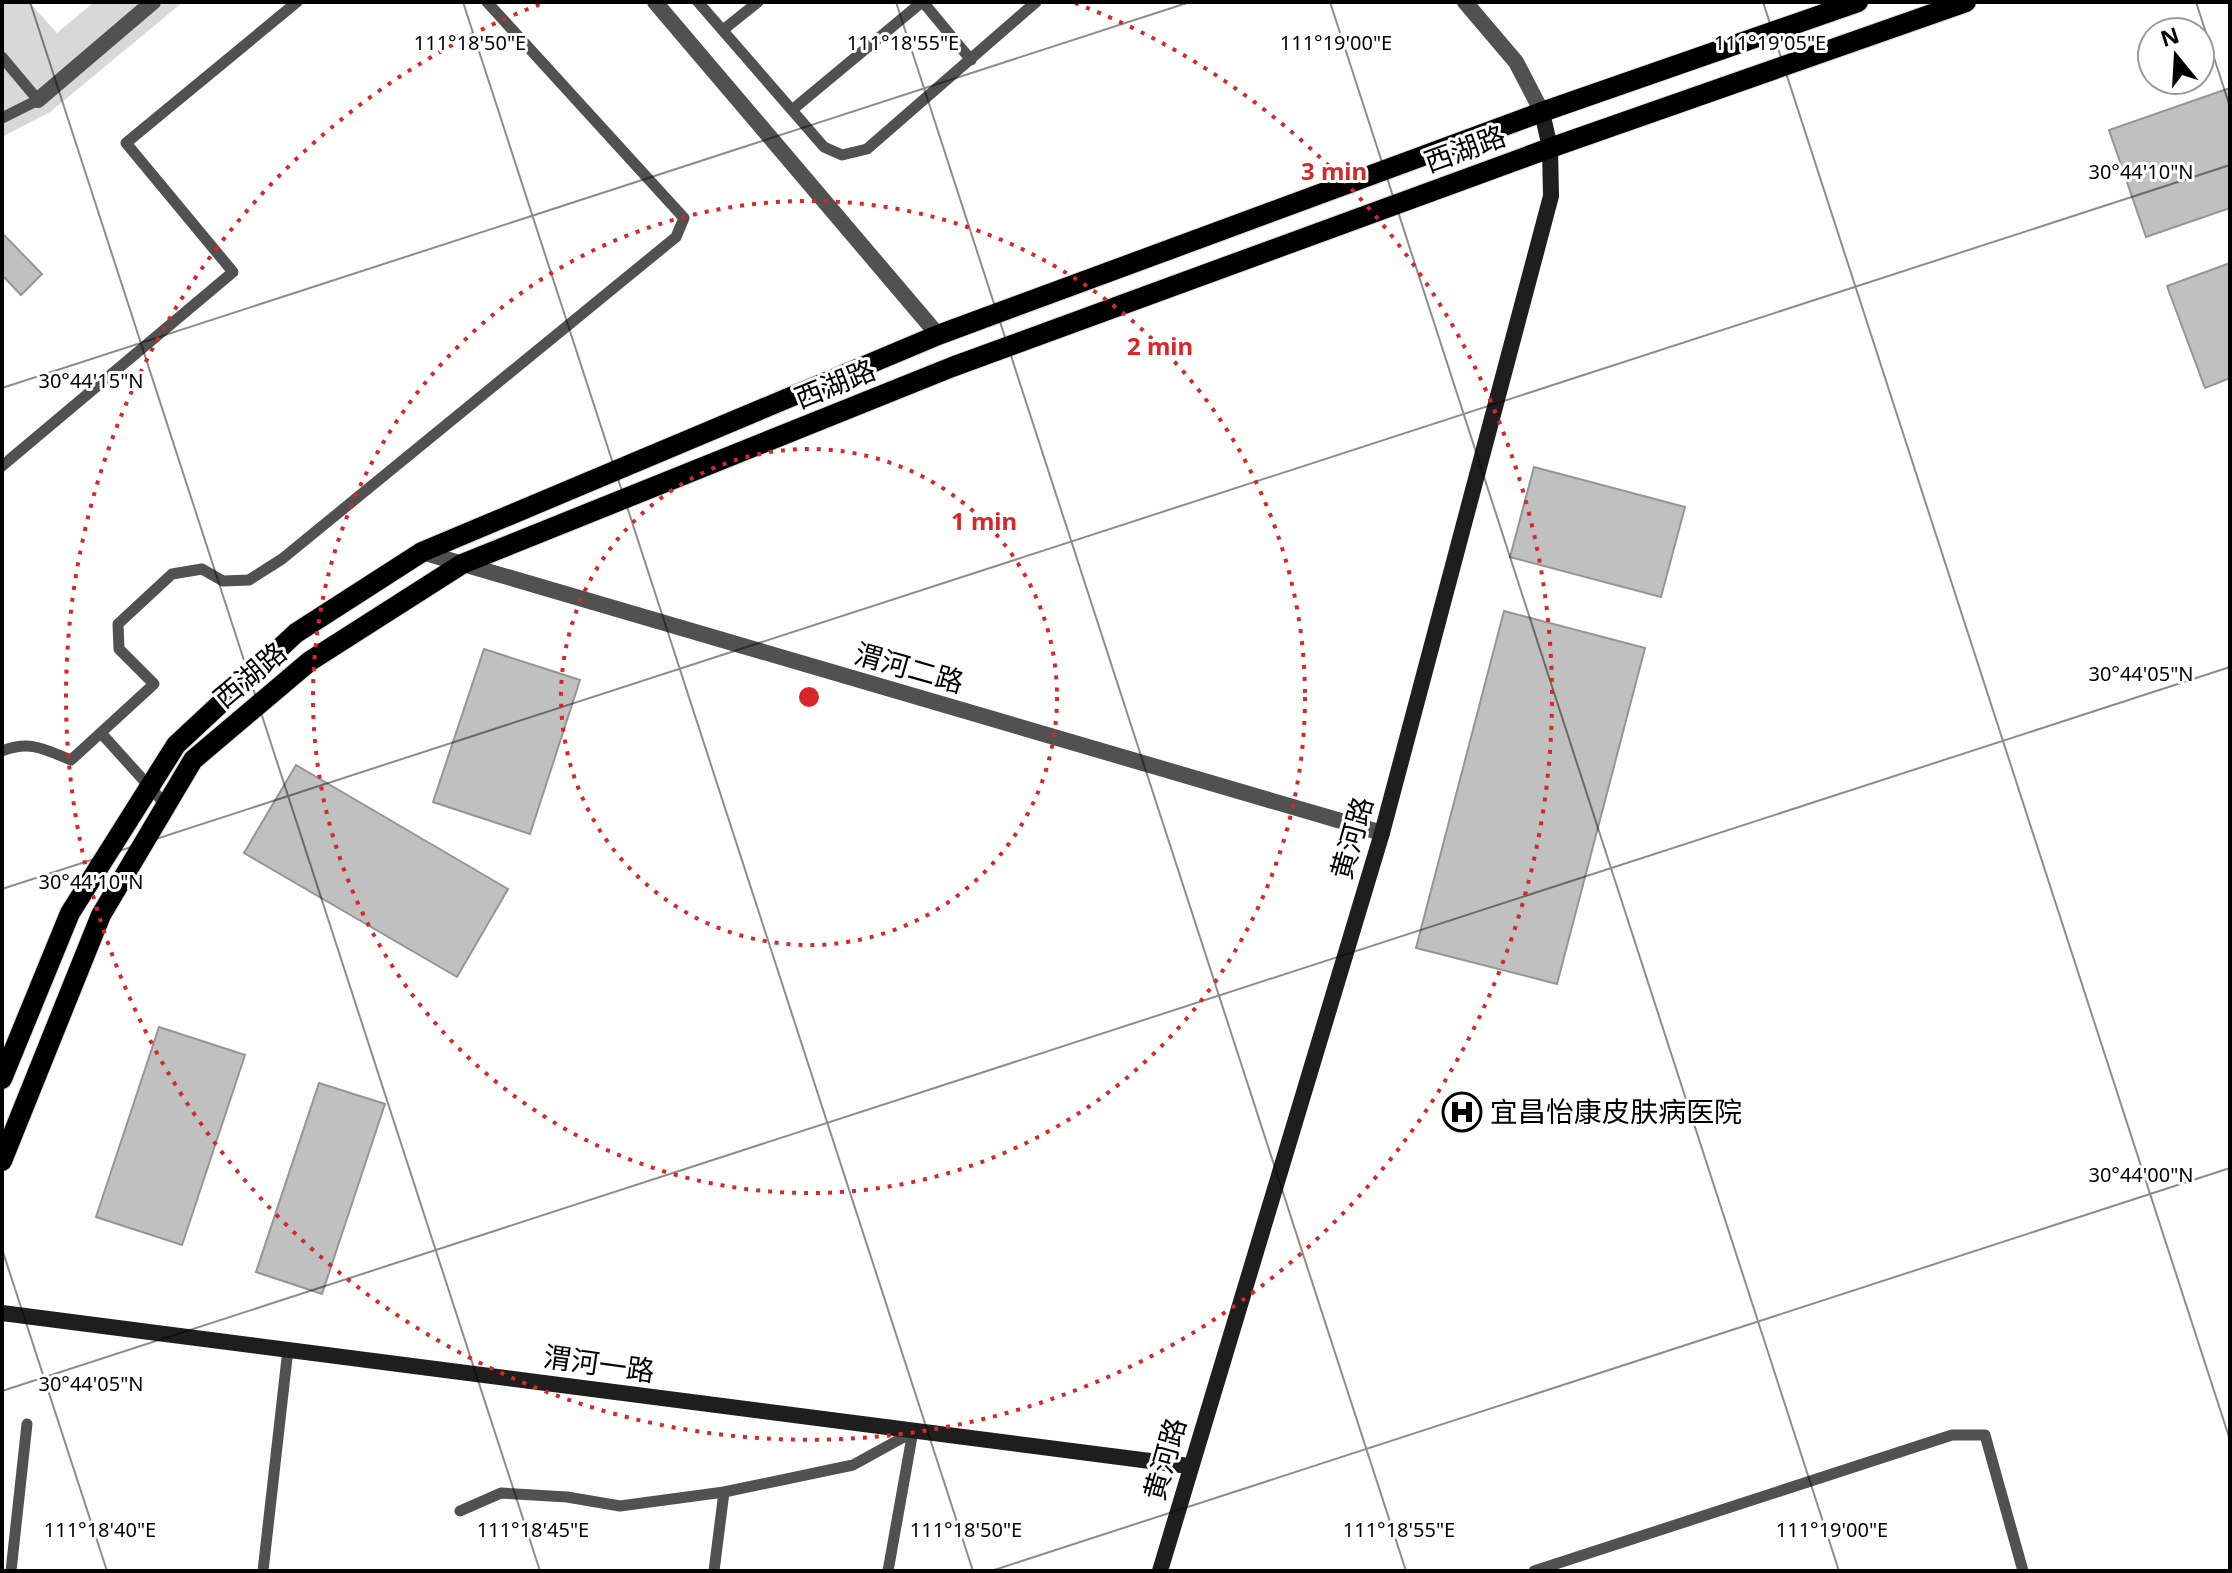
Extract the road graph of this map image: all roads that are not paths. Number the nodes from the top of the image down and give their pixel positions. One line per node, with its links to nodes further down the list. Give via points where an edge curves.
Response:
1 (153, 2): 15 (street)
2 (297, 2): 21 (lane, via 126,143 233,272)
3 (487, 2): 24 (lane, via 684,218 676,237 282,559 249,580 223,581 202,569 172,574 118,624 119,649 154,684)
4 (655, 2): 20 (street)
5 (698, 2): 12 (lane)
6 (758, 2): 12 (lane)
7 (922, 2): 14 (lane); 16 (lane)
8 (1036, 2): 14 (lane)
9 (1465, 2): 17 (street, via 1516,62)
10 (1858, 2): 17 (main road, 西湖路)
11 (1966, 2): 19 (main road, 西湖路)
12 (723, 30): 16 (lane)
13 (2, 57): 15 (lane)
14 (971, 60): 16 (lane, via 867,149 842,155 824,147)
15 (38, 100): 18 (lane)
16 (792, 110)
17 (1542, 112): 19 (main road, 黄河路); 20 (main road, 西湖路)
18 (2, 118)
19 (1550, 148): 23 (main road, 西湖路, via 952,367); 28 (main road, 黄河路, via 1551,196)
20 (938, 335): 22 (main road, 西湖路)
21 (2, 466)
22 (422, 552): 23 (street, 渭河二路); 26 (main road, 西湖路, via 296,633 176,745)
23 (462, 564): 27 (main road, 西湖路, via 310,661 193,760); 28 (street, 渭河二路)
24 (101, 733): 25 (lane, via 71,760 19,744); 26 (lane)
25 (2, 751)
26 (149, 787): 27 (lane); 29 (main road, 西湖路, via 70,913)
27 (166, 805): 30 (main road, 西湖路, via 101,915)
28 (1382, 833): 35 (main road, 黄河路)
29 (2, 1079)
30 (2, 1161)
31 (2, 1313): 32 (main road, 渭河一路)
32 (288, 1349): 34 (main road, 渭河一路); 41 (lane)
33 (27, 1424): 39 (lane)
34 (913, 1431): 35 (main road, 渭河一路); 36 (lane, via 853,1465); 43 (lane)
35 (1189, 1466): 44 (main road, 黄河路)
36 (724, 1492): 37 (lane, via 620,1506 501,1493); 42 (lane)
37 (460, 1511)
38 (2, 1523): 39 (lane)
39 (17, 1525): 40 (lane)
40 (11, 1571)
41 (263, 1571)
42 (714, 1571)
43 (888, 1571)
44 (1160, 1571)
45 (1534, 1571): 46 (lane, via 1952,1435 1985,1435)
46 (2023, 1571)

